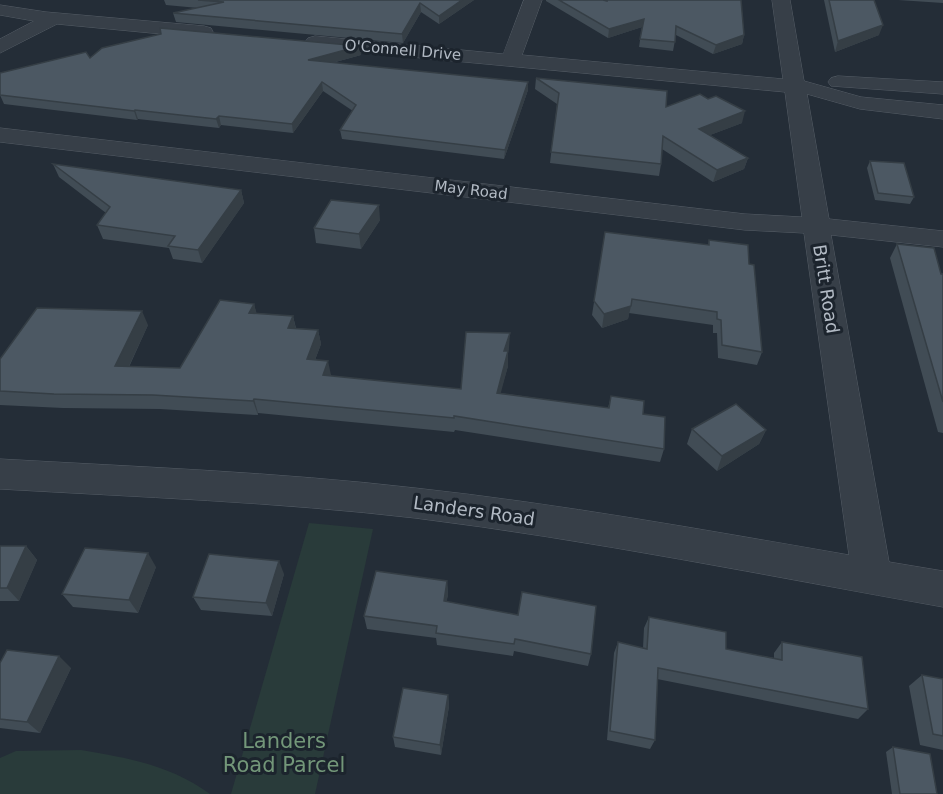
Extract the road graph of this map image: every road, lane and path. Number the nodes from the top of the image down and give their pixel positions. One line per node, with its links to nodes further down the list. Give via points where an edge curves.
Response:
1 (533, 0): 8 (street)
2 (781, 0): 9 (street, Britt Road)
3 (0, 10): 4 (street)
4 (53, 18): 5 (street); 7 (street)
5 (224, 34)
6 (295, 40): 8 (street, O'Connell Drive)
7 (0, 46)
8 (510, 60): 9 (street, O'Connell Drive)
9 (801, 87): 10 (street, O'Connell Drive, via 854,81); 11 (street, O'Connell Drive, via 860,103); 13 (street, Britt Road)
10 (943, 88)
11 (943, 112)
12 (0, 135): 13 (street, May Road, via 745,222)
13 (817, 226): 14 (street, May Road); 16 (street, Britt Road)
14 (943, 239)
15 (0, 474): 16 (street, Landers Road, via 290,490 416,503 545,520)
16 (872, 577): 17 (street, Landers Road)
17 (943, 589)

